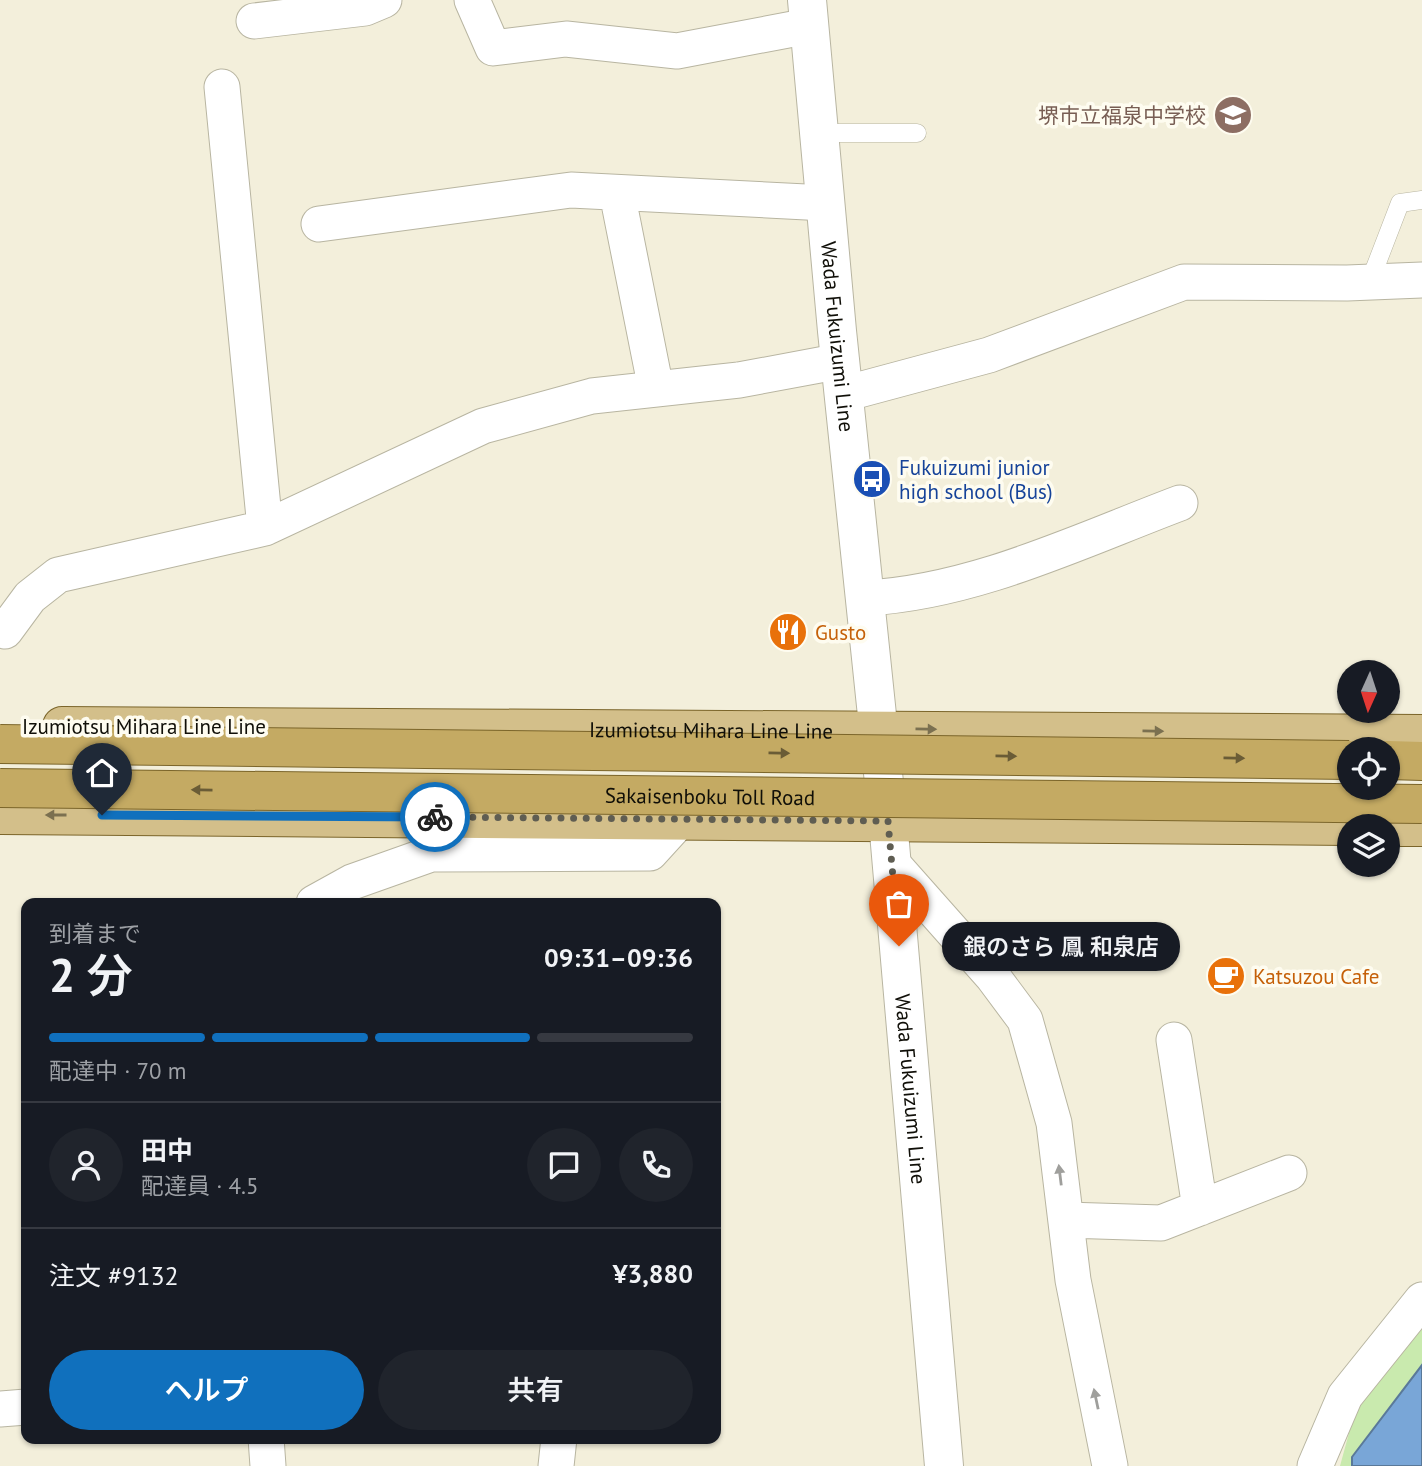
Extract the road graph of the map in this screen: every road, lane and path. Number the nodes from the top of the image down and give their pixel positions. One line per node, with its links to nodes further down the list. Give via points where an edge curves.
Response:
1 (384, 0): 4 (street, via 365,8)
2 (472, 0): 3 (street, via 493,48 566,39 677,51)
3 (808, 13): 6 (main road, Wada Fukuizumi Line)
4 (254, 21)
5 (222, 87): 17 (street)
6 (819, 133): 7 (lane); 10 (main road, Wada Fukuizumi Line)
7 (917, 133)
8 (617, 193): 10 (street); 11 (street, via 571,190); 15 (street)
9 (1422, 200): 13 (lane, via 1400,203)
10 (826, 203): 14 (main road, Wada Fukuizumi Line)
11 (319, 224)
12 (1422, 279): 13 (street)
13 (1370, 281): 14 (street, via 1184,282 989,355)
14 (842, 377): 15 (street, via 740,380); 18 (main road, Wada Fukuizumi Line)
15 (656, 389): 17 (street, via 592,396 483,426)
16 (1180, 503): 18 (street, via 972,580 909,595)
17 (265, 528): 19 (street, via 58,575 30,597 5,631)
18 (866, 597): 21 (main road, Wada Fukuizumi Line)
19 (0, 630)
20 (0, 726): 21 (main road, Izumiotsu Mihara Line Line)
21 (877, 729): 22 (main road, Izumiotsu Mihara Line Line, one-way to 22); 31 (main road, Wada Fukuizumi Line)
22 (1422, 734)
23 (0, 744): 24 (highway, Sakaisenboku Toll Road, one-way to 24, bridge)
24 (1337, 760)
25 (1400, 760): 26 (highway)
26 (1422, 761)
27 (0, 788): 28 (highway, Sakaisenboku Toll Road, one-way to 27, bridge)
28 (1422, 804)
29 (0, 815): 30 (main road, one-way to 29)
30 (681, 819): 31 (main road); 36 (street, via 649,853 431,854 352,882)
31 (888, 821): 32 (main road); 35 (main road, Wada Fukuizumi Line)
32 (1337, 826)
33 (1400, 827): 34 (main road)
34 (1422, 827)
35 (892, 863): 40 (street, one-way to 35, via 1054,1123 1025,1020); 48 (main road, Wada Fukuizumi Line)
36 (323, 898)
37 (1174, 1040): 39 (street)
38 (1289, 1173): 39 (street)
39 (1200, 1208): 40 (street, via 1161,1223)
40 (1066, 1220): 49 (street, one-way to 40, via 1073,1280)
41 (1422, 1300): 50 (street, via 1345,1396)
42 (21, 1407): 43 (street)
43 (0, 1409)
44 (266, 1444): 46 (street)
45 (558, 1444): 47 (street)
46 (268, 1466)
47 (556, 1466)
48 (944, 1466)
49 (1110, 1466)
50 (1315, 1466)

